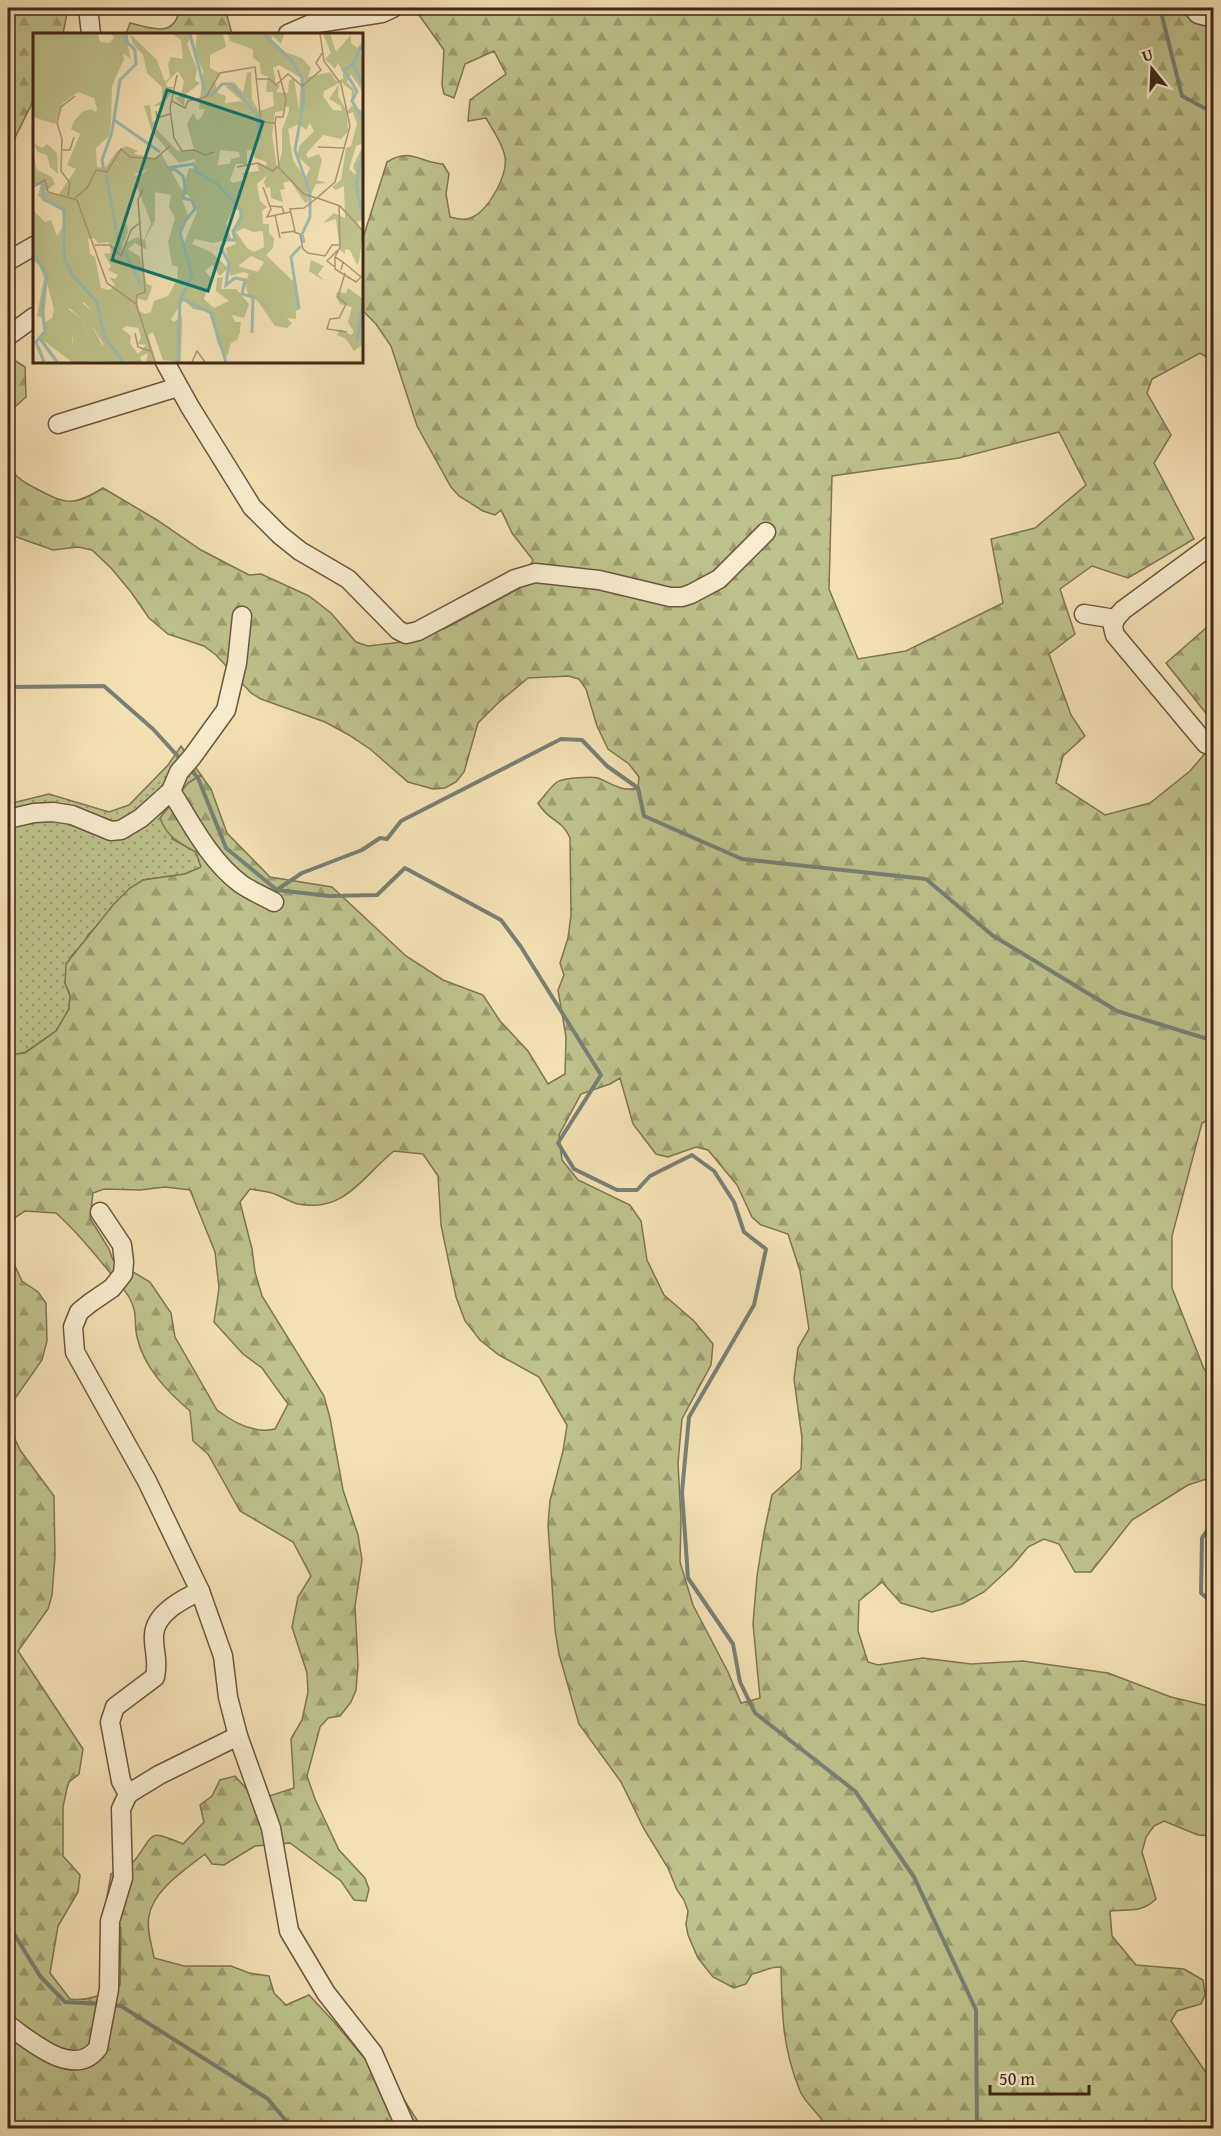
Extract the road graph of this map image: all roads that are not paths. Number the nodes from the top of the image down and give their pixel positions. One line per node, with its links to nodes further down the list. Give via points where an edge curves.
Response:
1 (88, 8): 5 (street)
2 (393, 8): 6 (street, via 312,24)
3 (1192, 8): 4 (street)
4 (1214, 18)
5 (91, 33)
6 (290, 33)
7 (33, 247): 8 (street)
8 (8, 261)
9 (33, 318): 10 (street)
10 (8, 336)
11 (166, 363): 12 (street)
12 (178, 387): 13 (street); 14 (street, via 263,520 300,551 348,579 398,630 406,633 535,573 599,580 682,597 719,579)
13 (58, 424)
14 (766, 532)
15 (1214, 543): 18 (street)
16 (1084, 614): 18 (street)
17 (242, 616): 20 (street, via 226,710 179,772)
18 (1115, 619): 19 (street, via 1115,635)
19 (1206, 744)
20 (171, 791): 21 (street, via 121,830 111,831 72,815 53,812); 22 (street, via 217,861 241,884)
21 (8, 819)
22 (274, 902)
23 (100, 1212): 24 (street, via 122,1245 123,1274 112,1288 79,1312 73,1327 75,1352 147,1481)
24 (200, 1591): 25 (street, via 223,1656); 26 (street, via 176,1602 157,1624 155,1677 116,1707 110,1722 121,1781)
25 (238, 1736): 26 (street); 28 (street, via 271,1828 289,1931 326,1993 373,2053)
26 (128, 1794): 27 (street, via 121,1809 123,1878 111,1921 109,1989 98,2048 76,2061 60,2058)
27 (8, 2025)
28 (406, 2128)

